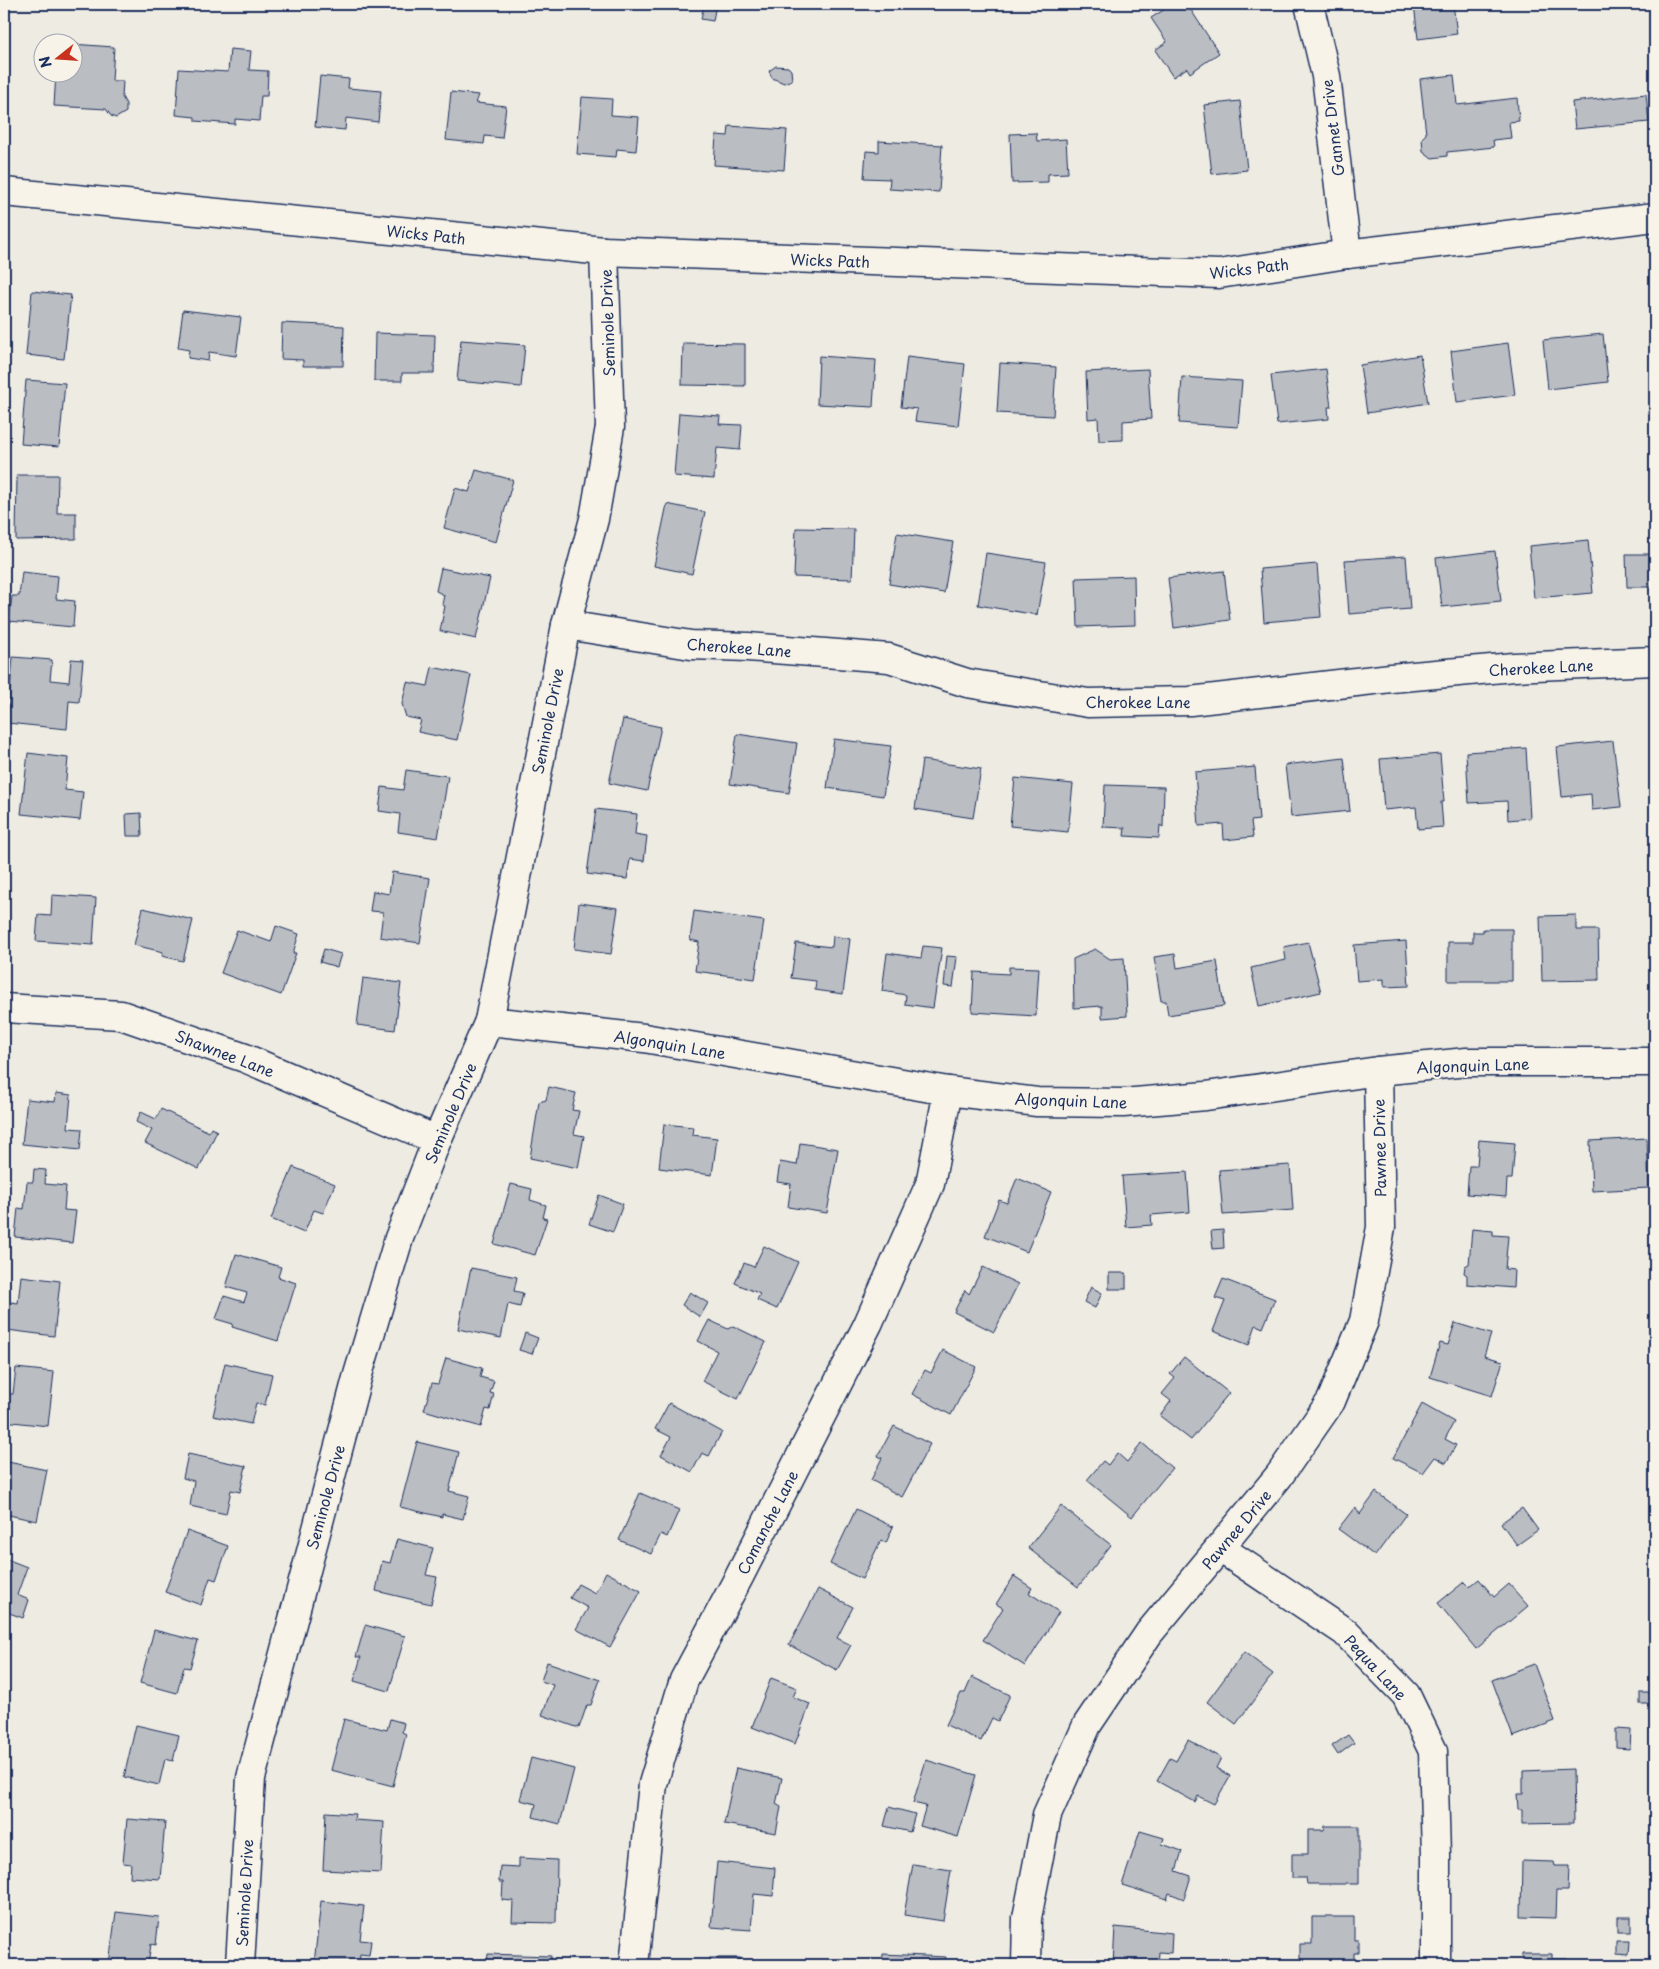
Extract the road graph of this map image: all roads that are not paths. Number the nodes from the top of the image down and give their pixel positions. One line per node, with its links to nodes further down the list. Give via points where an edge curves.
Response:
1 (1309, 4): 5 (street, Gannet Drive, via 1326,76)
2 (4, 192): 4 (street, Wicks Path)
3 (1655, 217): 5 (street, Wicks Path)
4 (604, 251): 5 (street, Wicks Path, via 1219,274); 6 (street, Seminole Drive, via 610,427 594,519)
5 (1347, 254)
6 (566, 625): 7 (street, Cherokee Lane, via 691,646 889,658 967,683 1088,702 1190,701 1495,669); 9 (street, Seminole Drive)
7 (1655, 661)
8 (4, 1008): 13 (street, Shawnee Lane, via 121,1015 245,1058)
9 (489, 1021): 12 (street, Algonquin Lane, via 644,1038); 13 (street, Seminole Drive)
10 (1655, 1062): 11 (street, Algonquin Lane, via 1467,1062)
11 (1378, 1071): 12 (street, Algonquin Lane, via 1206,1096 1123,1103 1037,1102); 14 (street, Pawnee Drive, via 1381,1227 1364,1321 1331,1401 1279,1476)
12 (948, 1092): 16 (street, Comanche Lane, via 930,1184 868,1324 684,1680 653,1784)
13 (437, 1140): 15 (street, Seminole Drive, via 399,1238 356,1378 251,1778)
14 (1220, 1548): 17 (street, Pawnee Drive, via 1150,1632 1087,1725 1047,1815 1027,1918); 18 (street, Pequa Lane, via 1345,1632 1406,1695 1433,1751)
15 (240, 1965)
16 (634, 1965)
17 (1026, 1965)
18 (1436, 1965)

